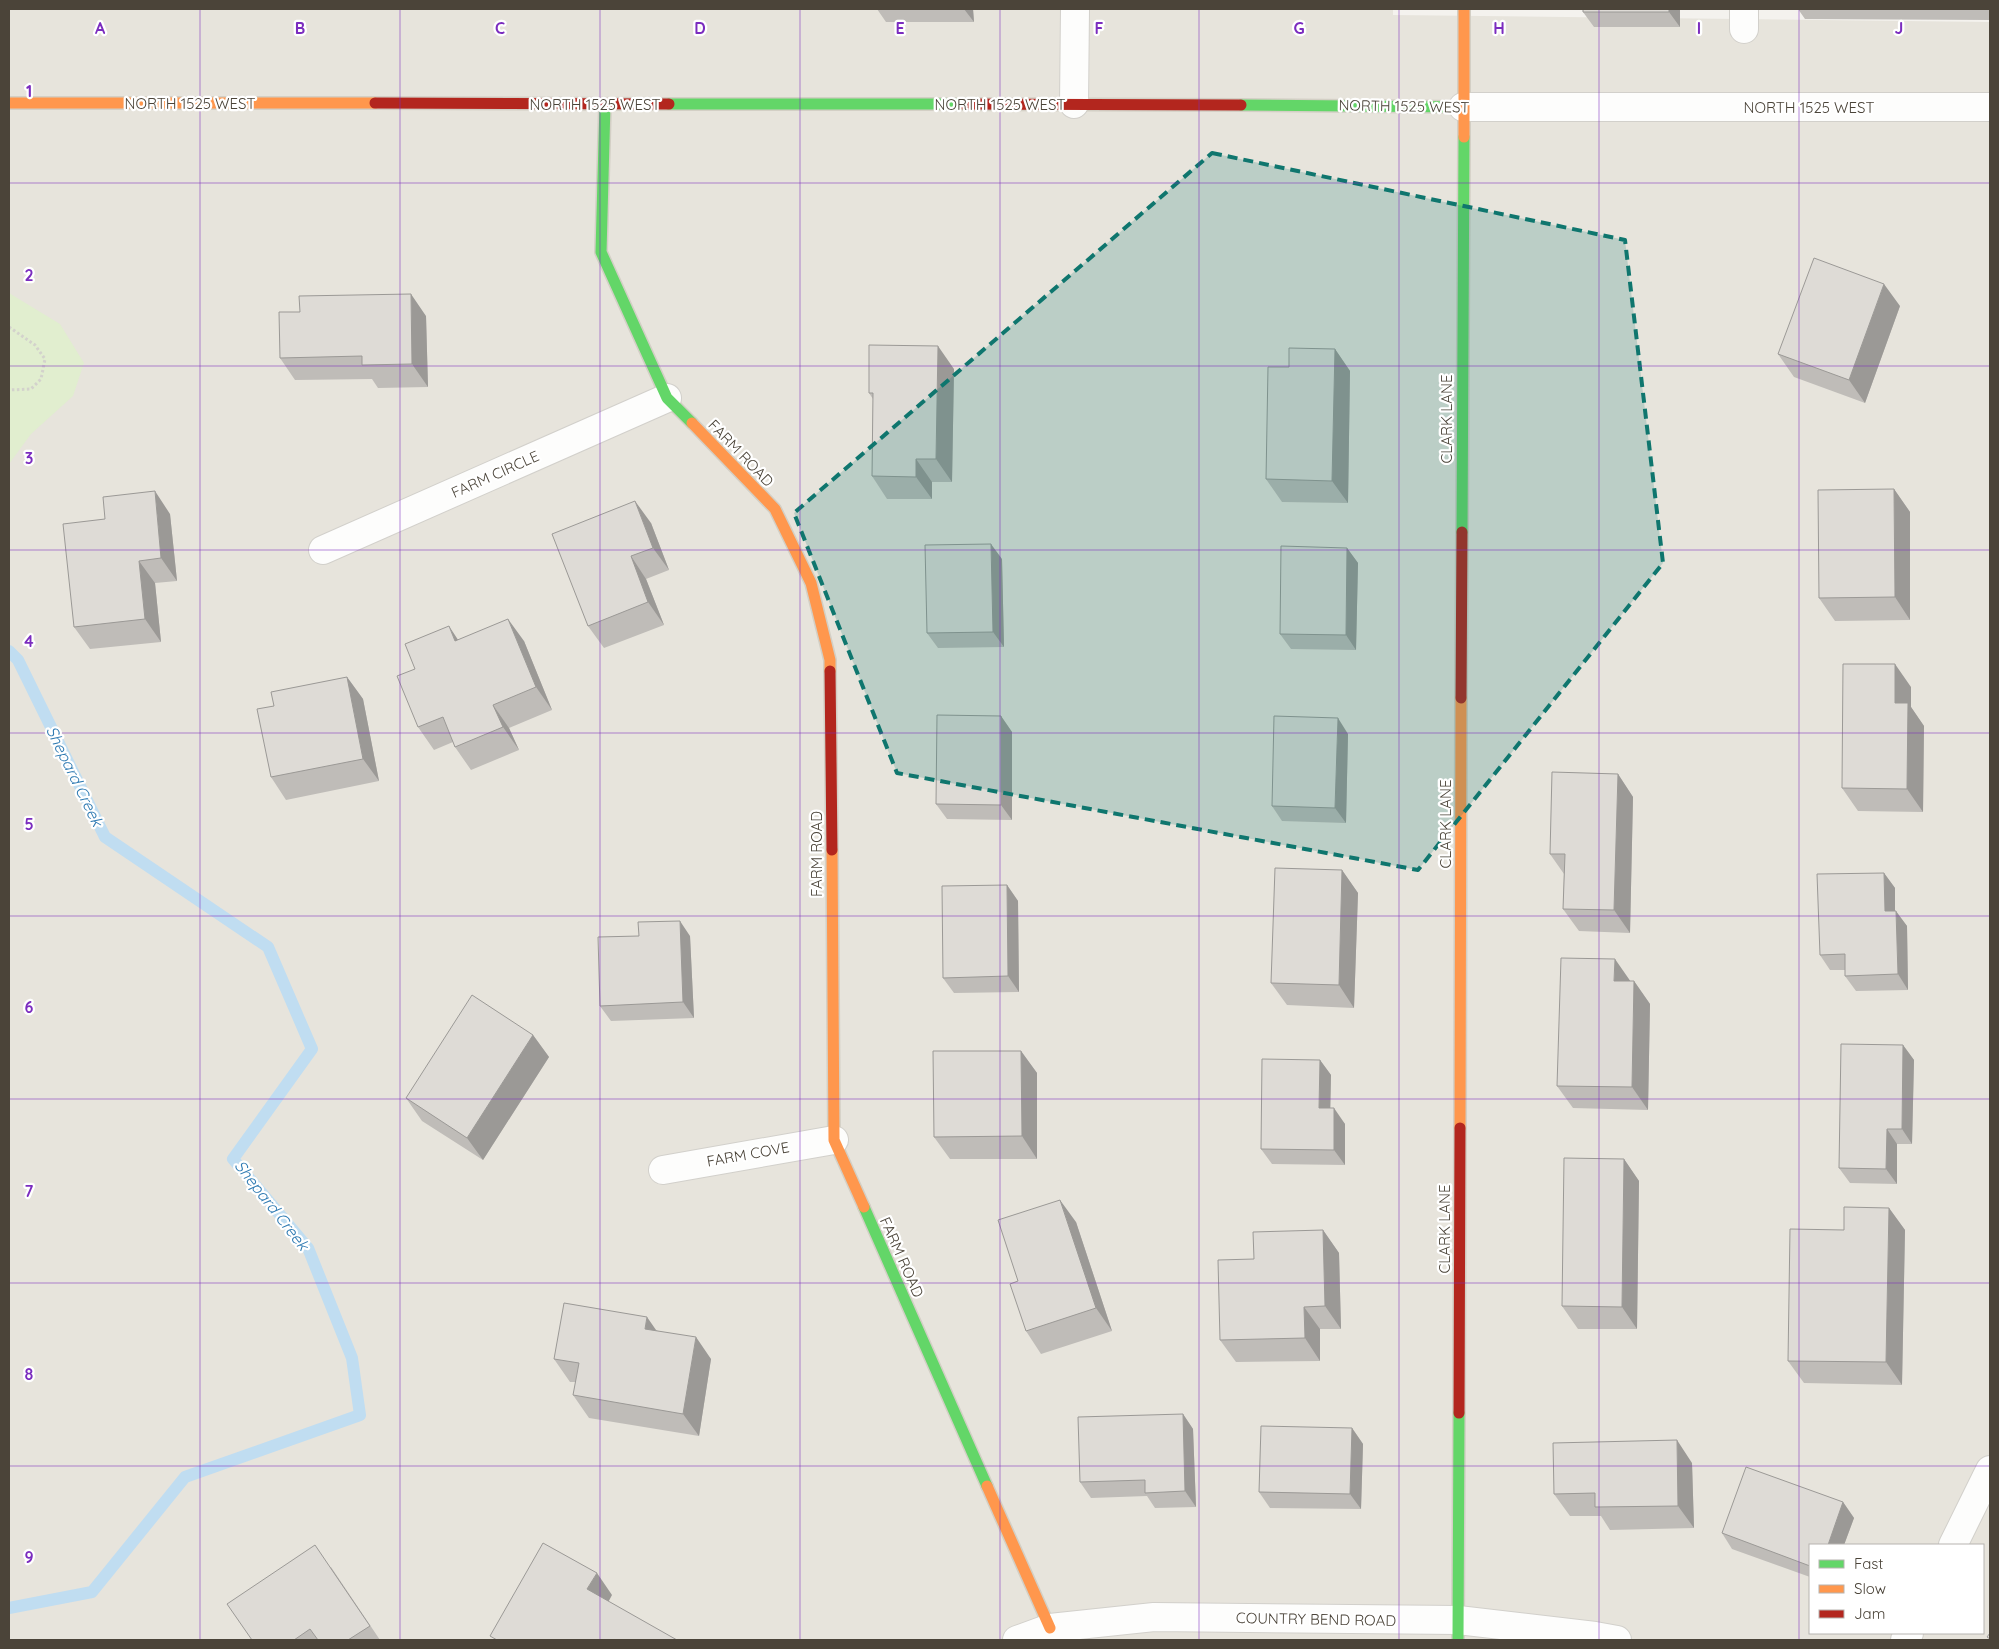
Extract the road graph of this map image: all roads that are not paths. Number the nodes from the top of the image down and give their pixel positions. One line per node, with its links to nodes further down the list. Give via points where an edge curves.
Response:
1 (1075, 9): 5 (street)
2 (1464, 9): 6 (street, CLARK LANE)
3 (9, 103): 4 (street, NORTH 1525 WEST)
4 (605, 104): 5 (street, NORTH 1525 WEST); 8 (street, FARM ROAD, via 602,252)
5 (1074, 104): 6 (street, NORTH 1525 WEST)
6 (1463, 107): 7 (street, NORTH 1525 WEST); 15 (street, CLARK LANE)
7 (1990, 107)
8 (667, 398): 9 (street, FARM CIRCLE); 10 (street, FARM ROAD, via 775,508 811,583 830,660)
9 (323, 550)
10 (834, 1140): 11 (street, FARM COVE); 14 (street, FARM ROAD)
11 (663, 1170)
12 (1990, 1470): 13 (street)
13 (1953, 1544)
14 (1050, 1628): 15 (street, COUNTRY BEND ROAD, via 1154,1617); 16 (street, COUNTRY BEND ROAD)
15 (1458, 1630): 17 (street, COUNTRY BEND ROAD, via 1595,1636)
16 (1017, 1640)
17 (1617, 1640)

